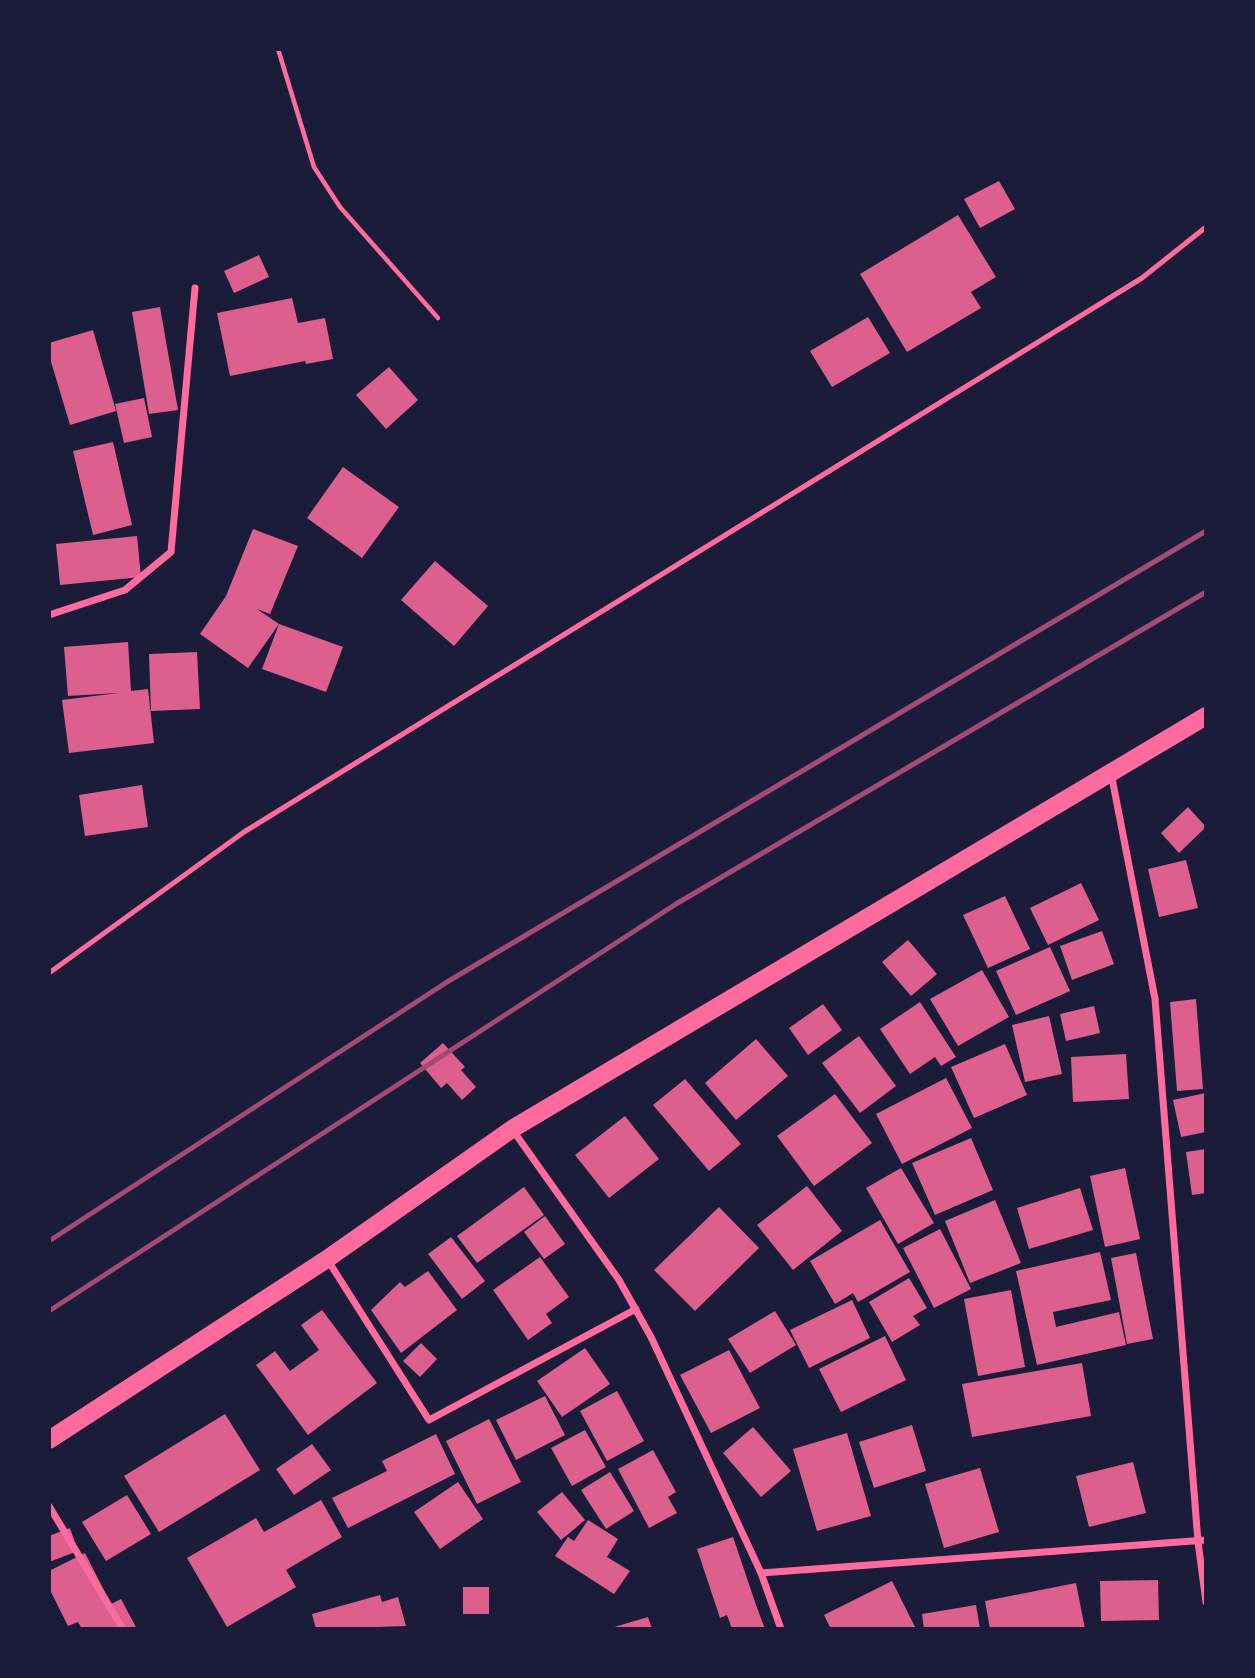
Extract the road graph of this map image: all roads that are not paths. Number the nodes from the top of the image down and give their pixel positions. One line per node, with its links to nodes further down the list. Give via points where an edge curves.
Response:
1 (1206, 227): 6 (lane, via 1142,278 244,832)
2 (195, 288): 3 (street, via 171,552 125,590)
3 (49, 615)
4 (1206, 716): 5 (main road)
5 (1111, 773): 7 (main road); 12 (street, via 1156,999)
6 (49, 973)
7 (512, 1129): 8 (main road); 9 (street)
8 (327, 1259): 9 (street, via 429,1420); 10 (main road)
9 (636, 1309): 13 (street)
10 (49, 1440)
11 (49, 1506): 15 (street)
12 (1202, 1541): 13 (street); 14 (street)
13 (761, 1573): 16 (street)
14 (1206, 1602)
15 (123, 1629)
16 (781, 1629)

